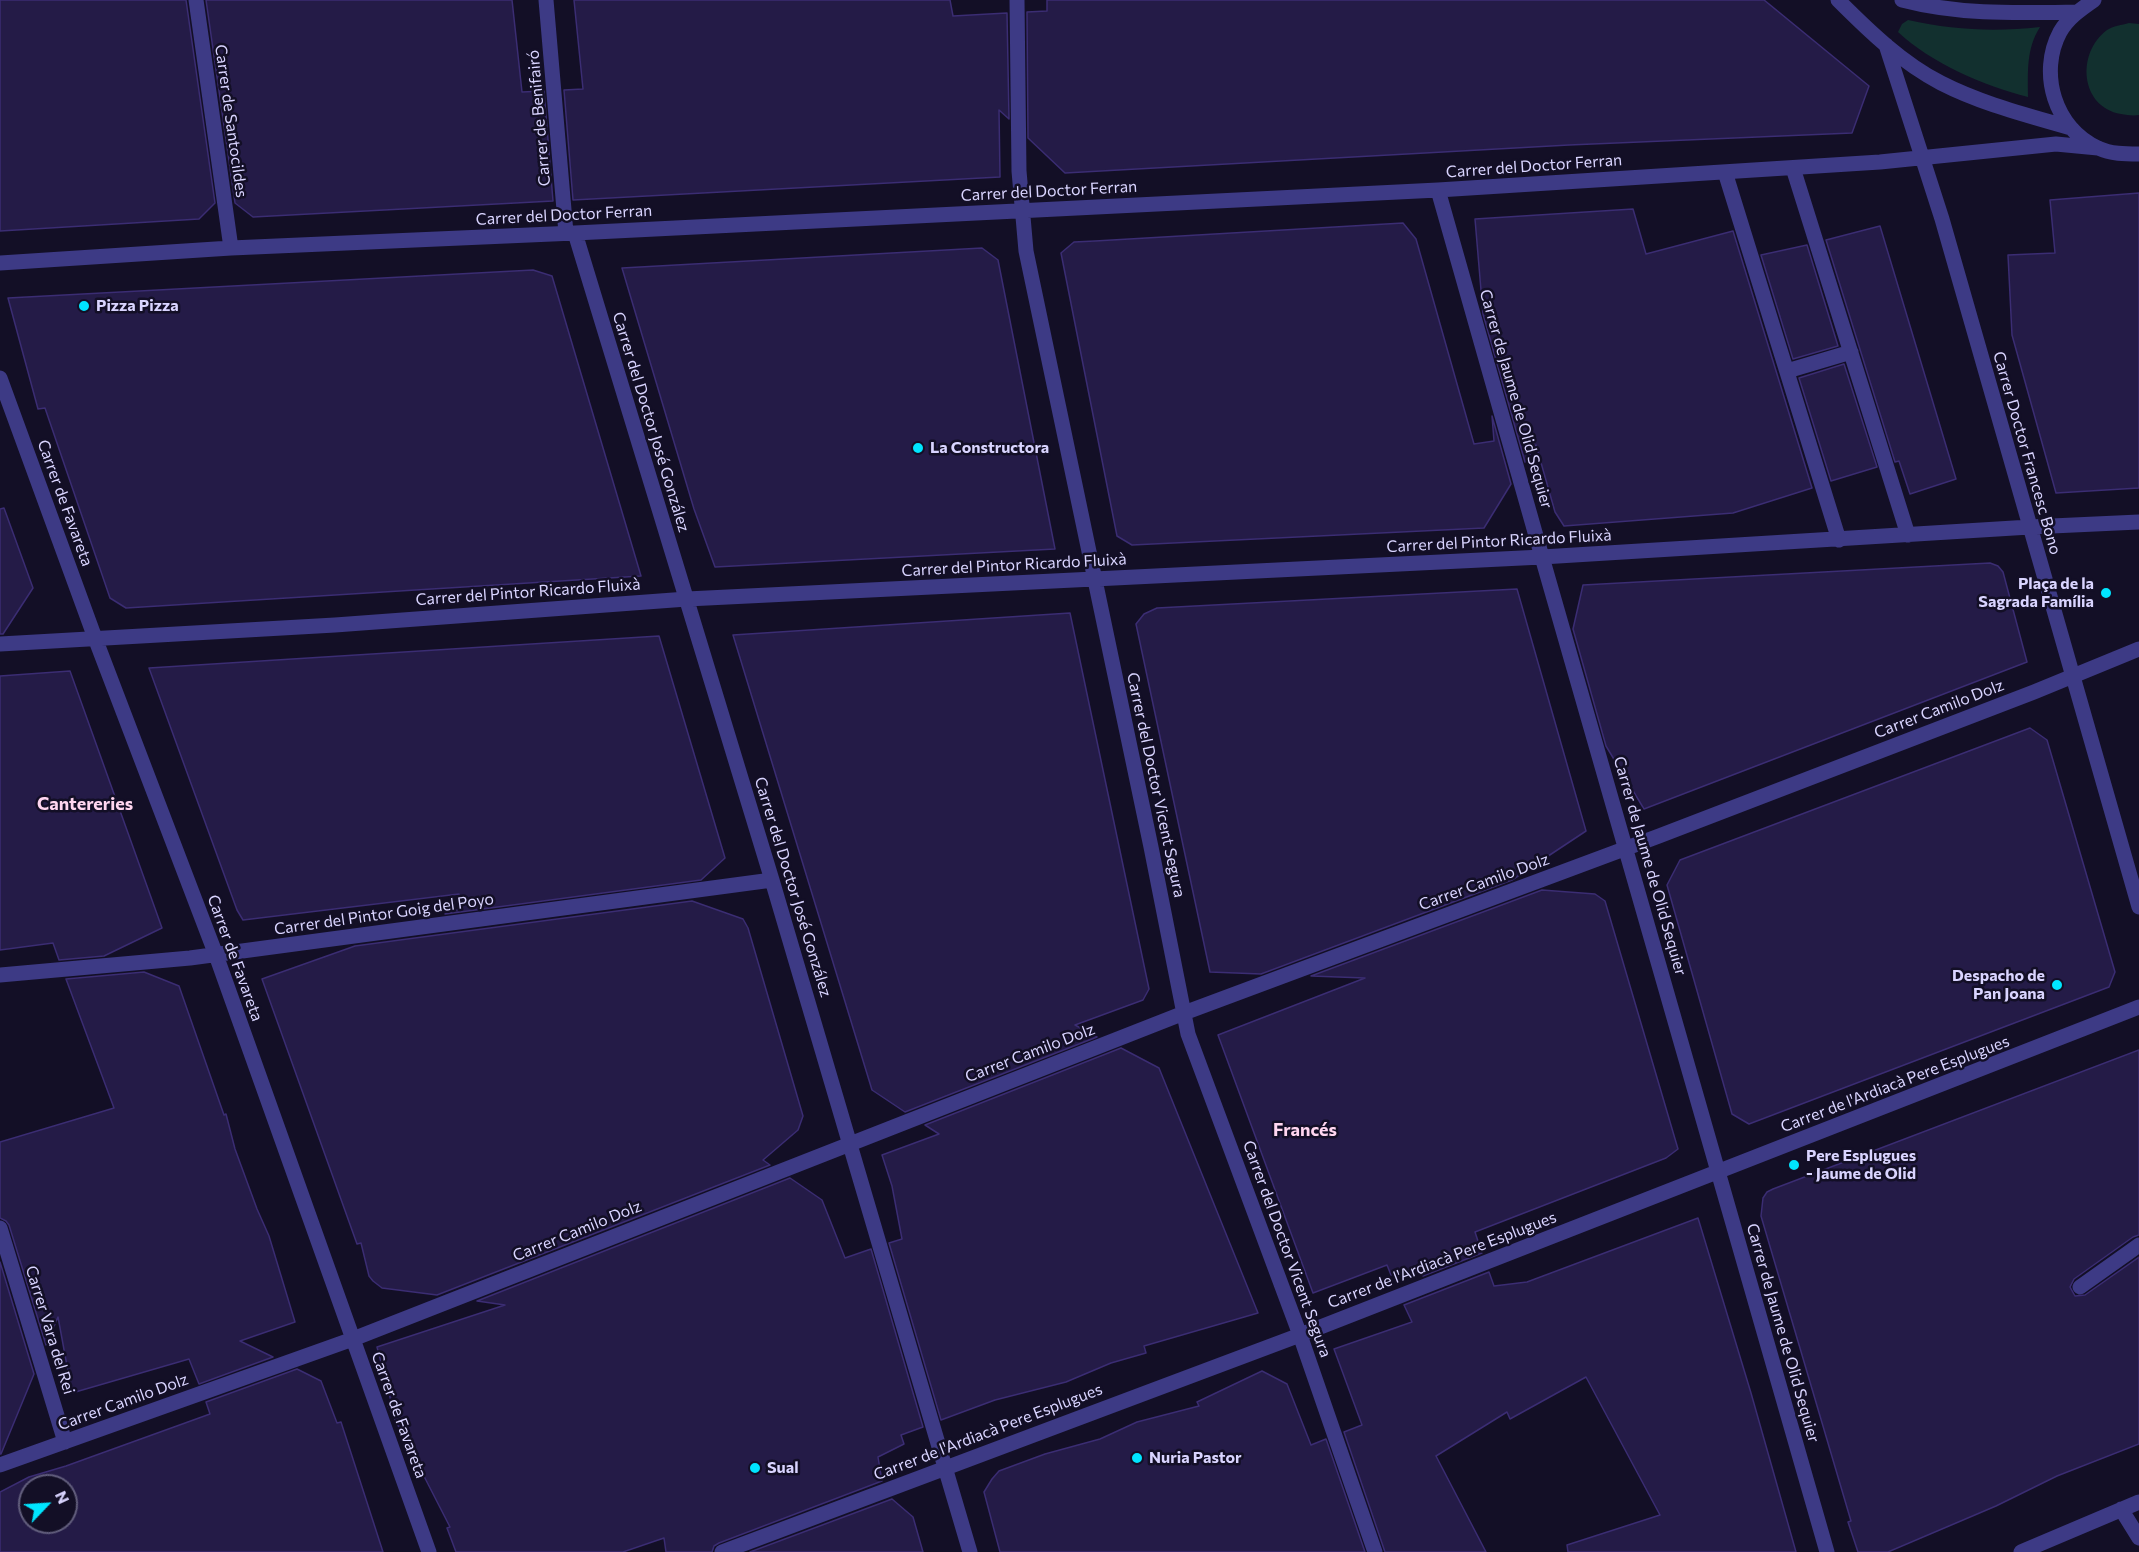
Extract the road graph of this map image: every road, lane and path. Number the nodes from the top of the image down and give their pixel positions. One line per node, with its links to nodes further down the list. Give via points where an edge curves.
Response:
1 (196, 0): 18 (street, Carrer de Santocildes)
2 (546, 0): 17 (street, Carrer de Benifairó)
3 (1017, 0): 16 (street, Carrer del Doctor Vicent Segura)
4 (1838, 0): 8 (street)
5 (1902, 0): 7 (street, via 1971,12)
6 (2094, 0): 7 (street)
7 (2076, 12): 9 (street, via 2061,32 2052,56 2050,81 2057,106)
8 (1886, 45): 9 (street, via 1941,83 1982,101); 12 (street, Carrer Doctor Francesc Bono)
9 (2071, 128): 10 (street)
10 (2098, 148): 11 (street, Carrer del Doctor Ferran); 12 (street, Carrer del Doctor Ferran, via 2056,144)
11 (2139, 154)
12 (1922, 157): 13 (street, Carrer del Doctor Ferran); 24 (street, Carrer Doctor Francesc Bono)
13 (1793, 168): 14 (street, Carrer del Doctor Ferran); 20 (street)
14 (1725, 172): 15 (street, Carrer del Doctor Ferran); 21 (street)
15 (1438, 190): 16 (street, Carrer del Doctor Ferran); 27 (street, Carrer de Jaume de Olid Sequier)
16 (1021, 210): 17 (street, Carrer del Doctor Ferran); 28 (street, Carrer del Doctor Vicent Segura, via 1026,251)
17 (571, 233): 18 (street, Carrer del Doctor Ferran); 29 (street, Carrer del Doctor José González)
18 (231, 248): 19 (street, Carrer del Doctor Ferran)
19 (0, 263)
20 (1851, 352): 21 (street); 25 (street)
21 (1787, 371): 26 (street)
22 (0, 378): 30 (street, Carrer de Favareta)
23 (2139, 522): 24 (street)
24 (2030, 526): 25 (street, Carrer del Pintor Ricardo Fluixà); 33 (street, Carrer Doctor Francesc Bono)
25 (1908, 535): 26 (street, Carrer del Pintor Ricardo Fluixà)
26 (1839, 540): 27 (street, Carrer del Pintor Ricardo Fluixà)
27 (1542, 557): 28 (street, Carrer del Pintor Ricardo Fluixà); 34 (street, Carrer de Jaume de Olid Sequier)
28 (1094, 580): 29 (street, Carrer del Pintor Ricardo Fluixà); 40 (street, Carrer del Doctor Vicent Segura)
29 (687, 599): 30 (street, Carrer del Pintor Ricardo Fluixà); 35 (street, Carrer del Doctor José González)
30 (95, 638): 31 (street, Carrer del Pintor Ricardo Fluixà); 37 (street, Carrer de Favareta)
31 (0, 644)
32 (2139, 649): 33 (street)
33 (2073, 676): 34 (street, Carrer Camilo Dolz); 36 (street, Carrer Doctor Francesc Bono)
34 (1626, 848): 40 (street, Carrer Camilo Dolz); 42 (street, Carrer de Jaume de Olid Sequier)
35 (772, 880): 37 (street, Carrer del Pintor Goig del Poyo); 41 (street, Carrer del Doctor José González)
36 (2139, 907)
37 (216, 955): 38 (street, Carrer del Pintor Goig del Poyo); 47 (street, Carrer de Favareta)
38 (0, 975)
39 (2139, 1007): 42 (street, Carrer de l'Ardiacà Pere Esplugues)
40 (1184, 1013): 41 (street, Carrer Camilo Dolz); 46 (street, Carrer del Doctor Vicent Segura, via 1192,1045)
41 (850, 1143): 47 (street, Carrer Camilo Dolz); 50 (street, Carrer del Doctor José González)
42 (1719, 1172): 46 (street, Carrer de l'Ardiacà Pere Esplugues); 58 (street, Carrer de Jaume de Olid Sequier)
43 (0, 1228): 48 (street, Carrer Vara del Rei)
44 (2139, 1245): 45 (street)
45 (2080, 1287)
46 (1300, 1335): 50 (street, Carrer de l'Ardiacà Pere Esplugues); 57 (street, Carrer del Doctor Vicent Segura)
47 (353, 1339): 48 (street, Carrer Camilo Dolz); 54 (street, Carrer de Favareta)
48 (65, 1442): 49 (street, Carrer Camilo Dolz)
49 (0, 1465)
50 (945, 1467): 55 (street, Carrer de l'Ardiacà Pere Esplugues); 56 (street, Carrer del Doctor José González)
51 (2139, 1502): 52 (street)
52 (2121, 1509): 53 (street); 59 (street)
53 (2139, 1538)
54 (429, 1552)
55 (722, 1552)
56 (970, 1552)
57 (1375, 1552)
58 (1827, 1552)
59 (2021, 1552)

